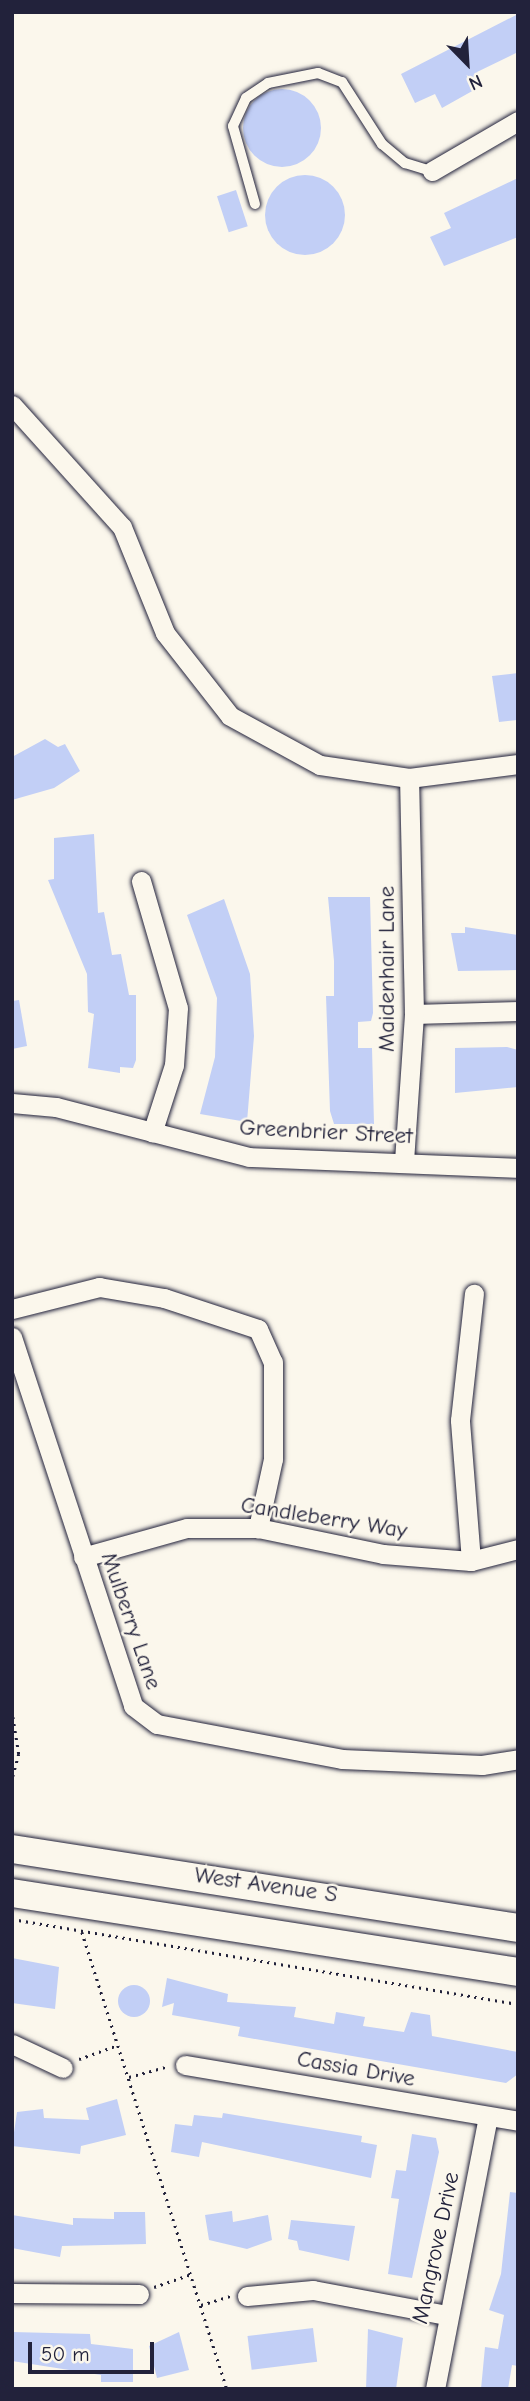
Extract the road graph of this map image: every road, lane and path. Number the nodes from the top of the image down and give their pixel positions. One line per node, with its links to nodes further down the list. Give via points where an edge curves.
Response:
1 (518, 121): 2 (street)
2 (432, 171): 3 (lane, via 405,163 382,144 341,82 318,73 268,83 246,98 233,126)
3 (255, 204)
4 (12, 405): 6 (street, via 122,527 165,633 230,716 320,765)
5 (518, 764): 6 (street)
6 (409, 778): 9 (street, Maidenhair Lane)
7 (141, 881): 11 (street, via 178,1008 174,1065)
8 (518, 1011): 9 (street)
9 (414, 1014): 12 (street, Maidenhair Lane)
10 (12, 1103): 11 (street, Greenbrier Street, via 56,1107)
11 (152, 1133): 12 (street, Greenbrier Street, via 249,1157)
12 (404, 1161): 13 (street, Greenbrier Street)
13 (518, 1168)
14 (474, 1294): 20 (street, via 460,1420)
15 (12, 1309): 17 (street, via 99,1287 164,1298 258,1329 273,1362 273,1459)
16 (12, 1338): 19 (street, Mulberry Lane)
17 (258, 1528): 19 (street, Candleberry Way, via 187,1528); 20 (street, Candleberry Way, via 383,1554)
18 (518, 1549): 20 (street, Candleberry Way)
19 (83, 1557): 22 (street, Mulberry Lane, via 133,1706 157,1724 342,1759 482,1766)
20 (471, 1561)
21 (12, 1710): 23 (path, via 19,1754)
22 (518, 1759)
23 (12, 1780)
24 (12, 1849): 28 (street, West Avenue S)
25 (12, 1893): 26 (street, West Avenue S)
26 (81, 1917): 27 (path); 29 (street, West Avenue S); 30 (path); 32 (path)
27 (12, 1919)
28 (518, 1928)
29 (518, 1972)
30 (518, 2004)
31 (12, 2044): 34 (street)
32 (118, 2045): 34 (path); 35 (path)
33 (185, 2064): 35 (path); 36 (street, Cassia Drive)
34 (62, 2068)
35 (129, 2077): 38 (path)
36 (488, 2117): 37 (street, Cassia Drive); 43 (street, Mangrove Drive)
37 (518, 2121)
38 (191, 2274): 40 (path); 42 (path)
39 (12, 2293): 40 (street)
40 (139, 2294)
41 (247, 2296): 42 (path); 43 (street, via 313,2290)
42 (201, 2305): 44 (path)
43 (446, 2315): 45 (street, Mangrove Drive)
44 (227, 2389)
45 (435, 2389)

